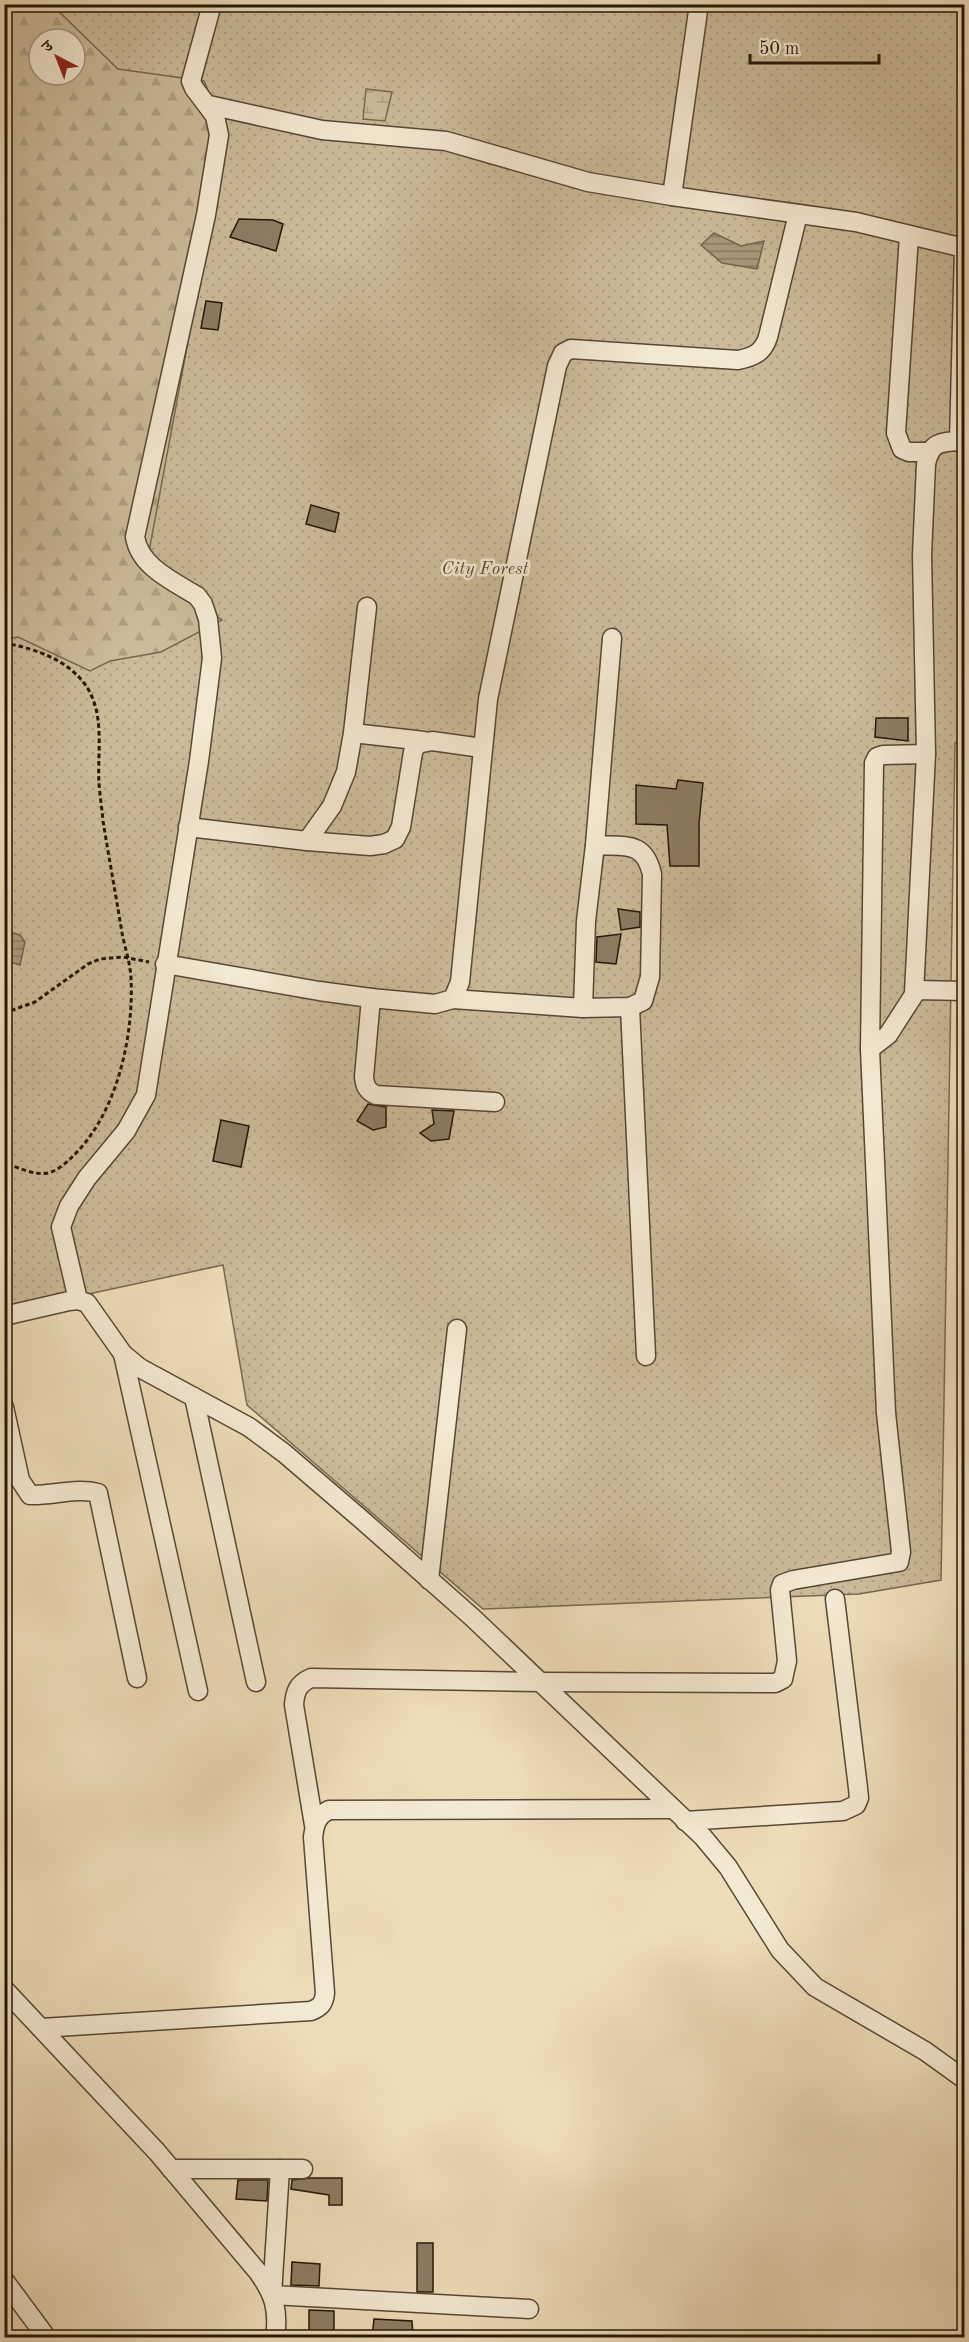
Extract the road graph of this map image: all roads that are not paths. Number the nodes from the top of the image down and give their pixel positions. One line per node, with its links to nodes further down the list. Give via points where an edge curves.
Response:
1 (212, 4): 3 (street, via 191,81)
2 (699, 4): 4 (street)
3 (209, 105): 4 (street, via 322,130 446,141 588,182); 16 (street, via 219,135 206,215 135,537 143,559 197,596 208,619 212,658)
4 (672, 196): 5 (street)
5 (798, 214): 6 (street, via 856,222); 14 (street, via 765,346 750,358 582,349 563,353 557,366 496,653)
6 (909, 236): 7 (street); 9 (street, via 896,433 902,449)
7 (964, 248): 8 (street)
8 (962, 441): 9 (street, via 944,442)
9 (928, 452): 15 (street, via 922,555)
10 (367, 607): 12 (street)
11 (612, 638): 18 (street)
12 (353, 733): 13 (street); 17 (street, via 346,772 332,806)
13 (424, 741): 14 (street); 17 (street, via 413,752 401,827 395,839 370,846)
14 (482, 748): 23 (street, via 460,982)
15 (926, 754): 21 (street); 26 (street, via 884,755 874,763)
16 (188, 827): 17 (street); 19 (street)
17 (307, 841)
18 (595, 845): 24 (street, via 630,847 642,852 652,874 650,977 643,1001); 25 (street, via 586,921)
19 (158, 963): 22 (street); 28 (street, via 146,1095 126,1131 69,1206 62,1227)
20 (964, 991): 21 (street, via 921,989)
21 (914, 993): 26 (street, via 888,1035)
22 (371, 998): 23 (street, via 435,1004); 27 (street, via 364,1077 369,1092)
23 (453, 999): 25 (street)
24 (630, 1007): 25 (street); 32 (street)
25 (583, 1008)
26 (870, 1049): 39 (street, via 882,1347 899,1562 782,1584 788,1660 783,1679 775,1683)
27 (495, 1102)
28 (78, 1300): 29 (street); 31 (street, via 93,1310)
29 (4, 1316)
30 (457, 1329): 35 (street)
31 (123, 1354): 33 (street, via 155,1377); 40 (street)
32 (646, 1356)
33 (194, 1397): 35 (street, via 249,1427 284,1453); 38 (street)
34 (4, 1407): 37 (street, via 20,1480 30,1495 88,1490 98,1493)
35 (429, 1580): 39 (street)
36 (835, 1599): 41 (street, via 858,1788 856,1804 843,1811)
37 (137, 1678)
38 (256, 1682)
39 (540, 1682): 41 (street); 42 (street, via 321,1677 301,1683 294,1705)
40 (198, 1691)
41 (679, 1815): 42 (street, via 329,1810); 45 (street, via 716,1851 780,1950 815,1987 925,2051)
42 (314, 1825): 44 (street, via 325,1993 319,2008)
43 (4, 1989): 44 (street)
44 (41, 2028): 46 (street)
45 (964, 2079)
46 (171, 2169): 47 (street); 50 (street, via 258,2272)
47 (280, 2169): 48 (street); 50 (street)
48 (303, 2169)
49 (4, 2280): 52 (street)
50 (272, 2295): 51 (street); 53 (street)
51 (529, 2310)
52 (47, 2337)
53 (275, 2337)

